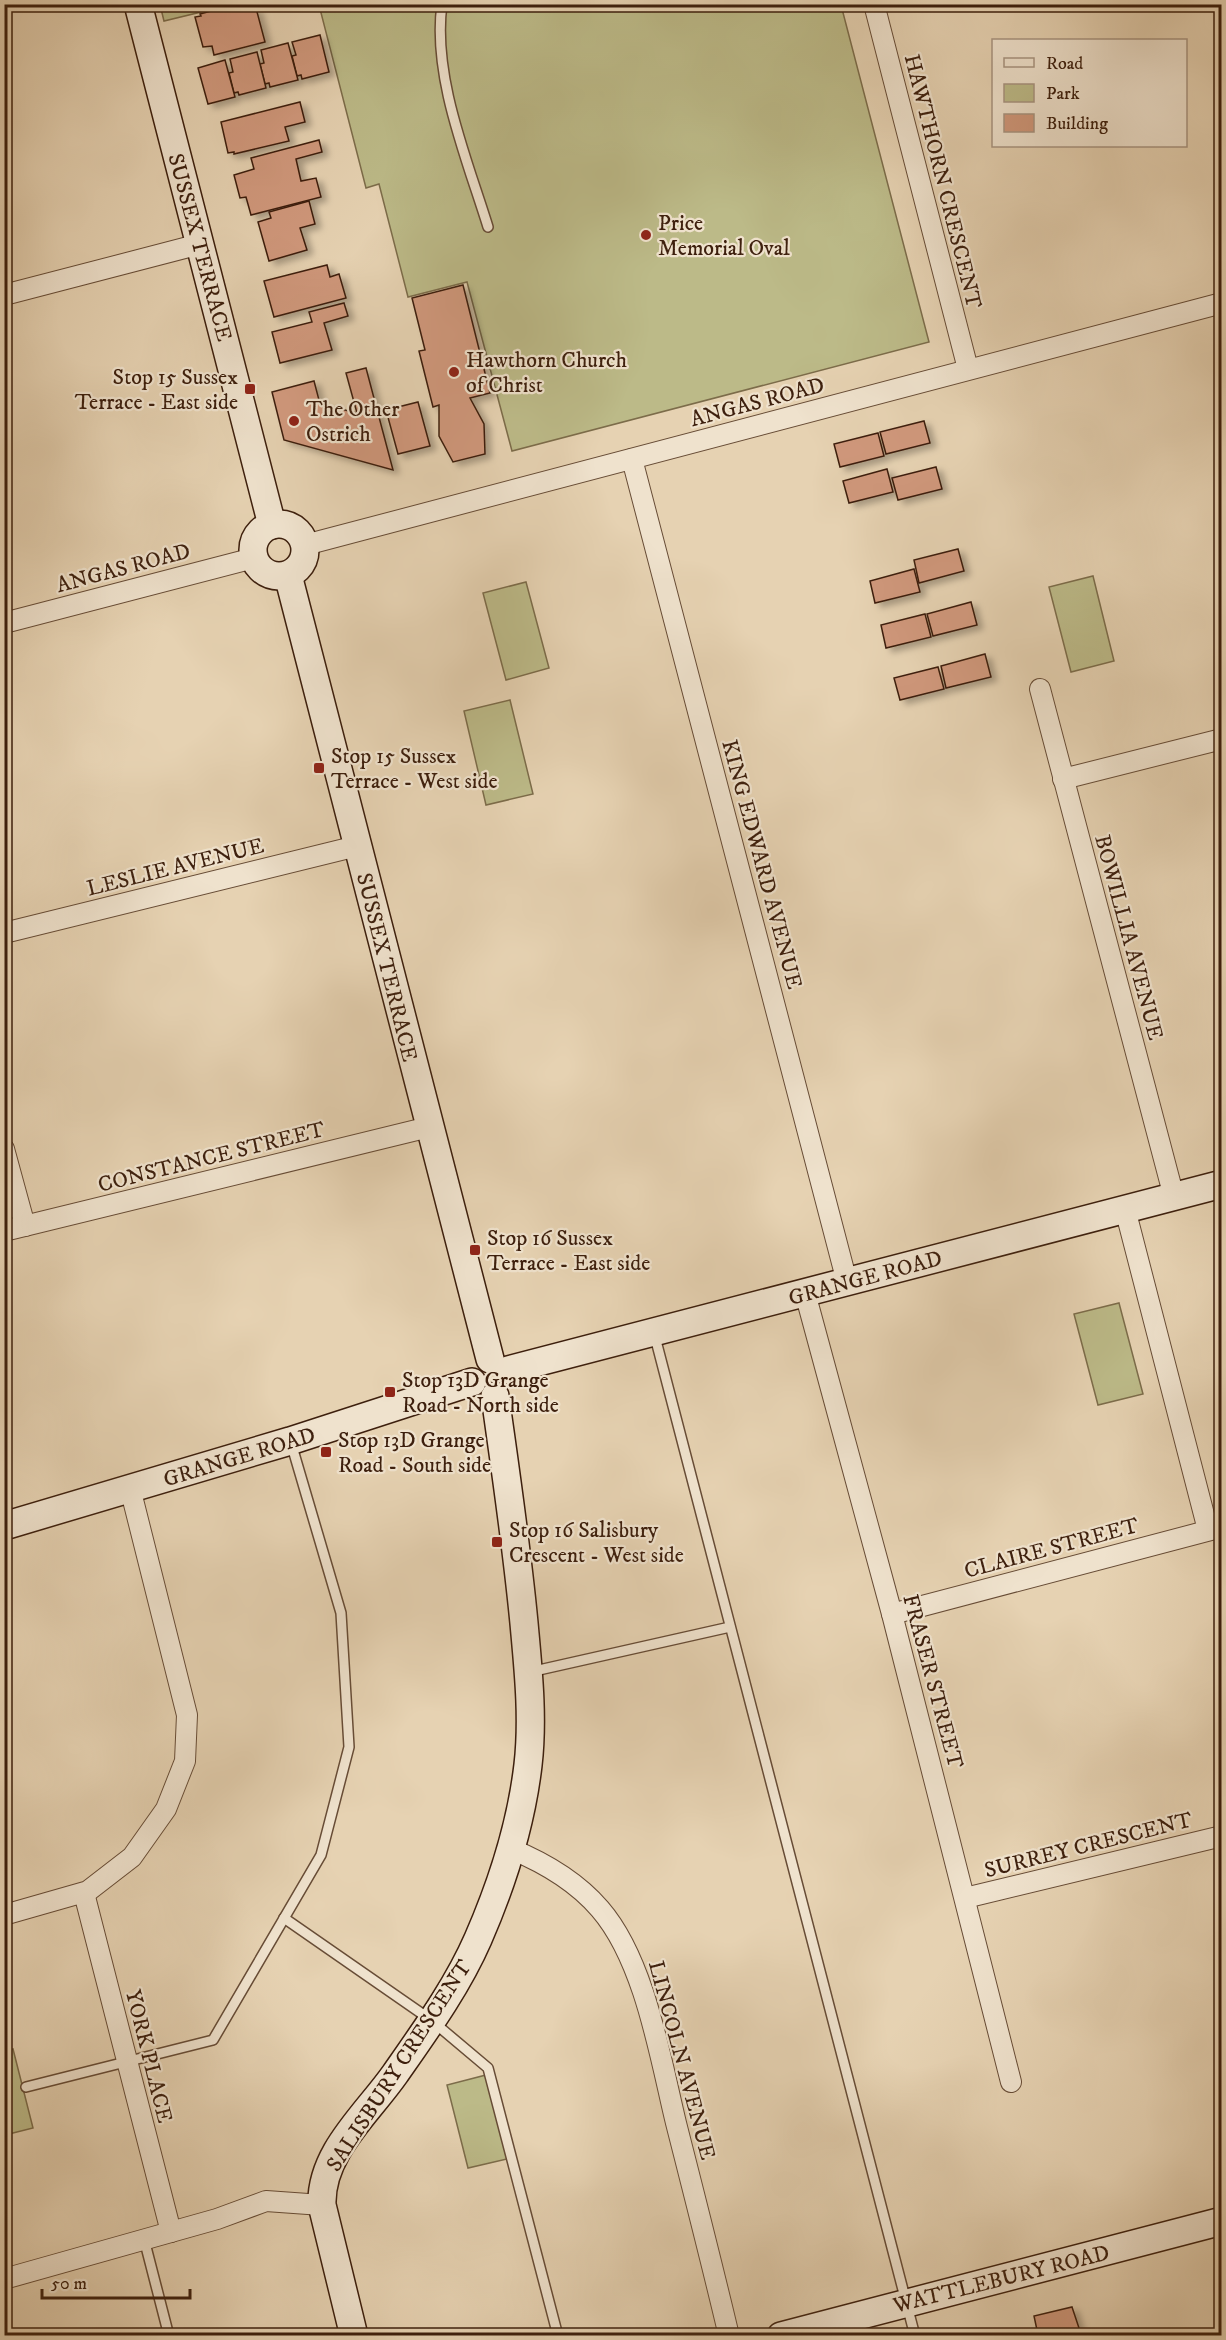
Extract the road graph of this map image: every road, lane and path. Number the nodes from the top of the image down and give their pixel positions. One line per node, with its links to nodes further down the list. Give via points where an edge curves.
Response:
1 (138, 4): 5 (street, SUSSEX TERRACE)
2 (442, 4): 4 (lane, via 443,75)
3 (874, 4): 8 (street, HAWTHORN CRESCENT)
4 (488, 227)
5 (200, 244): 6 (street); 10 (street, SUSSEX TERRACE)
6 (4, 295)
7 (1221, 303): 8 (street, ANGAS ROAD)
8 (968, 369): 9 (street, ANGAS ROAD)
9 (632, 459): 11 (street, ANGAS ROAD); 27 (street, KING EDWARD AVENUE)
10 (272, 525): 11 (street, via 296,530); 12 (street, via 258,534)
11 (305, 545): 13 (street, via 302,564)
12 (254, 558): 13 (street, via 270,575); 14 (street, ANGAS ROAD)
13 (288, 575): 18 (street, SUSSEX TERRACE)
14 (4, 623)
15 (1040, 689): 17 (street, BOWILLIA AVENUE)
16 (1221, 738): 17 (street)
17 (1063, 779): 23 (street, BOWILLIA AVENUE)
18 (357, 846): 19 (street, LESLIE AVENUE); 20 (street, SUSSEX TERRACE)
19 (4, 933)
20 (429, 1127): 25 (street, CONSTANCE STREET); 30 (street, SUSSEX TERRACE)
21 (4, 1149): 25 (street)
22 (1221, 1184): 23 (street, GRANGE ROAD)
23 (1174, 1197): 24 (street, GRANGE ROAD)
24 (1125, 1209): 27 (street, GRANGE ROAD); 35 (street)
25 (25, 1226): 26 (street, CONSTANCE STREET)
26 (4, 1231)
27 (847, 1282): 28 (street, GRANGE ROAD)
28 (805, 1293): 29 (street, GRANGE ROAD); 36 (street, FRASER STREET)
29 (653, 1332): 30 (street, GRANGE ROAD); 37 (lane)
30 (499, 1365): 31 (street, via 484,1360 476,1367 472,1377)
31 (484, 1389): 32 (street, GRANGE ROAD); 38 (street, SALISBURY CRESCENT, via 518,1552)
32 (290, 1441): 33 (street, GRANGE ROAD); 44 (lane, via 341,1613 349,1747 321,1856)
33 (130, 1488): 34 (street, GRANGE ROAD); 41 (street, via 187,1715 185,1761 166,1809 132,1857)
34 (4, 1526)
35 (1215, 1529): 36 (street, CLAIRE STREET)
36 (892, 1614): 42 (street, FRASER STREET)
37 (730, 1627): 38 (lane); 54 (lane)
38 (528, 1672): 40 (street, SALISBURY CRESCENT, via 528,1763)
39 (1221, 1836): 42 (street, SURREY CRESCENT)
40 (511, 1849): 45 (street, SALISBURY CRESCENT, via 477,1941); 58 (street, LINCOLN AVENUE, via 572,1881 602,1911 632,1960 651,2020)
41 (84, 1893): 43 (street); 46 (street, YORK PLACE)
42 (965, 1898): 47 (street, FRASER STREET)
43 (4, 1915)
44 (284, 1918): 45 (lane); 46 (lane, via 213,2040)
45 (432, 2019): 49 (street, SALISBURY CRESCENT, via 333,2156 324,2179); 57 (lane, via 488,2068)
46 (127, 2061): 48 (lane); 51 (street, YORK PLACE)
47 (1011, 2082)
48 (26, 2087)
49 (324, 2213): 51 (street, via 266,2201); 56 (street)
50 (1221, 2222): 54 (street, WATTLEBURY ROAD)
51 (171, 2232): 52 (street)
52 (144, 2239): 53 (street); 55 (lane)
53 (4, 2279)
54 (907, 2303): 59 (street, WATTLEBURY ROAD); 60 (lane)
55 (169, 2336)
56 (354, 2336)
57 (558, 2336)
58 (729, 2336)
59 (781, 2336)
60 (915, 2336)

